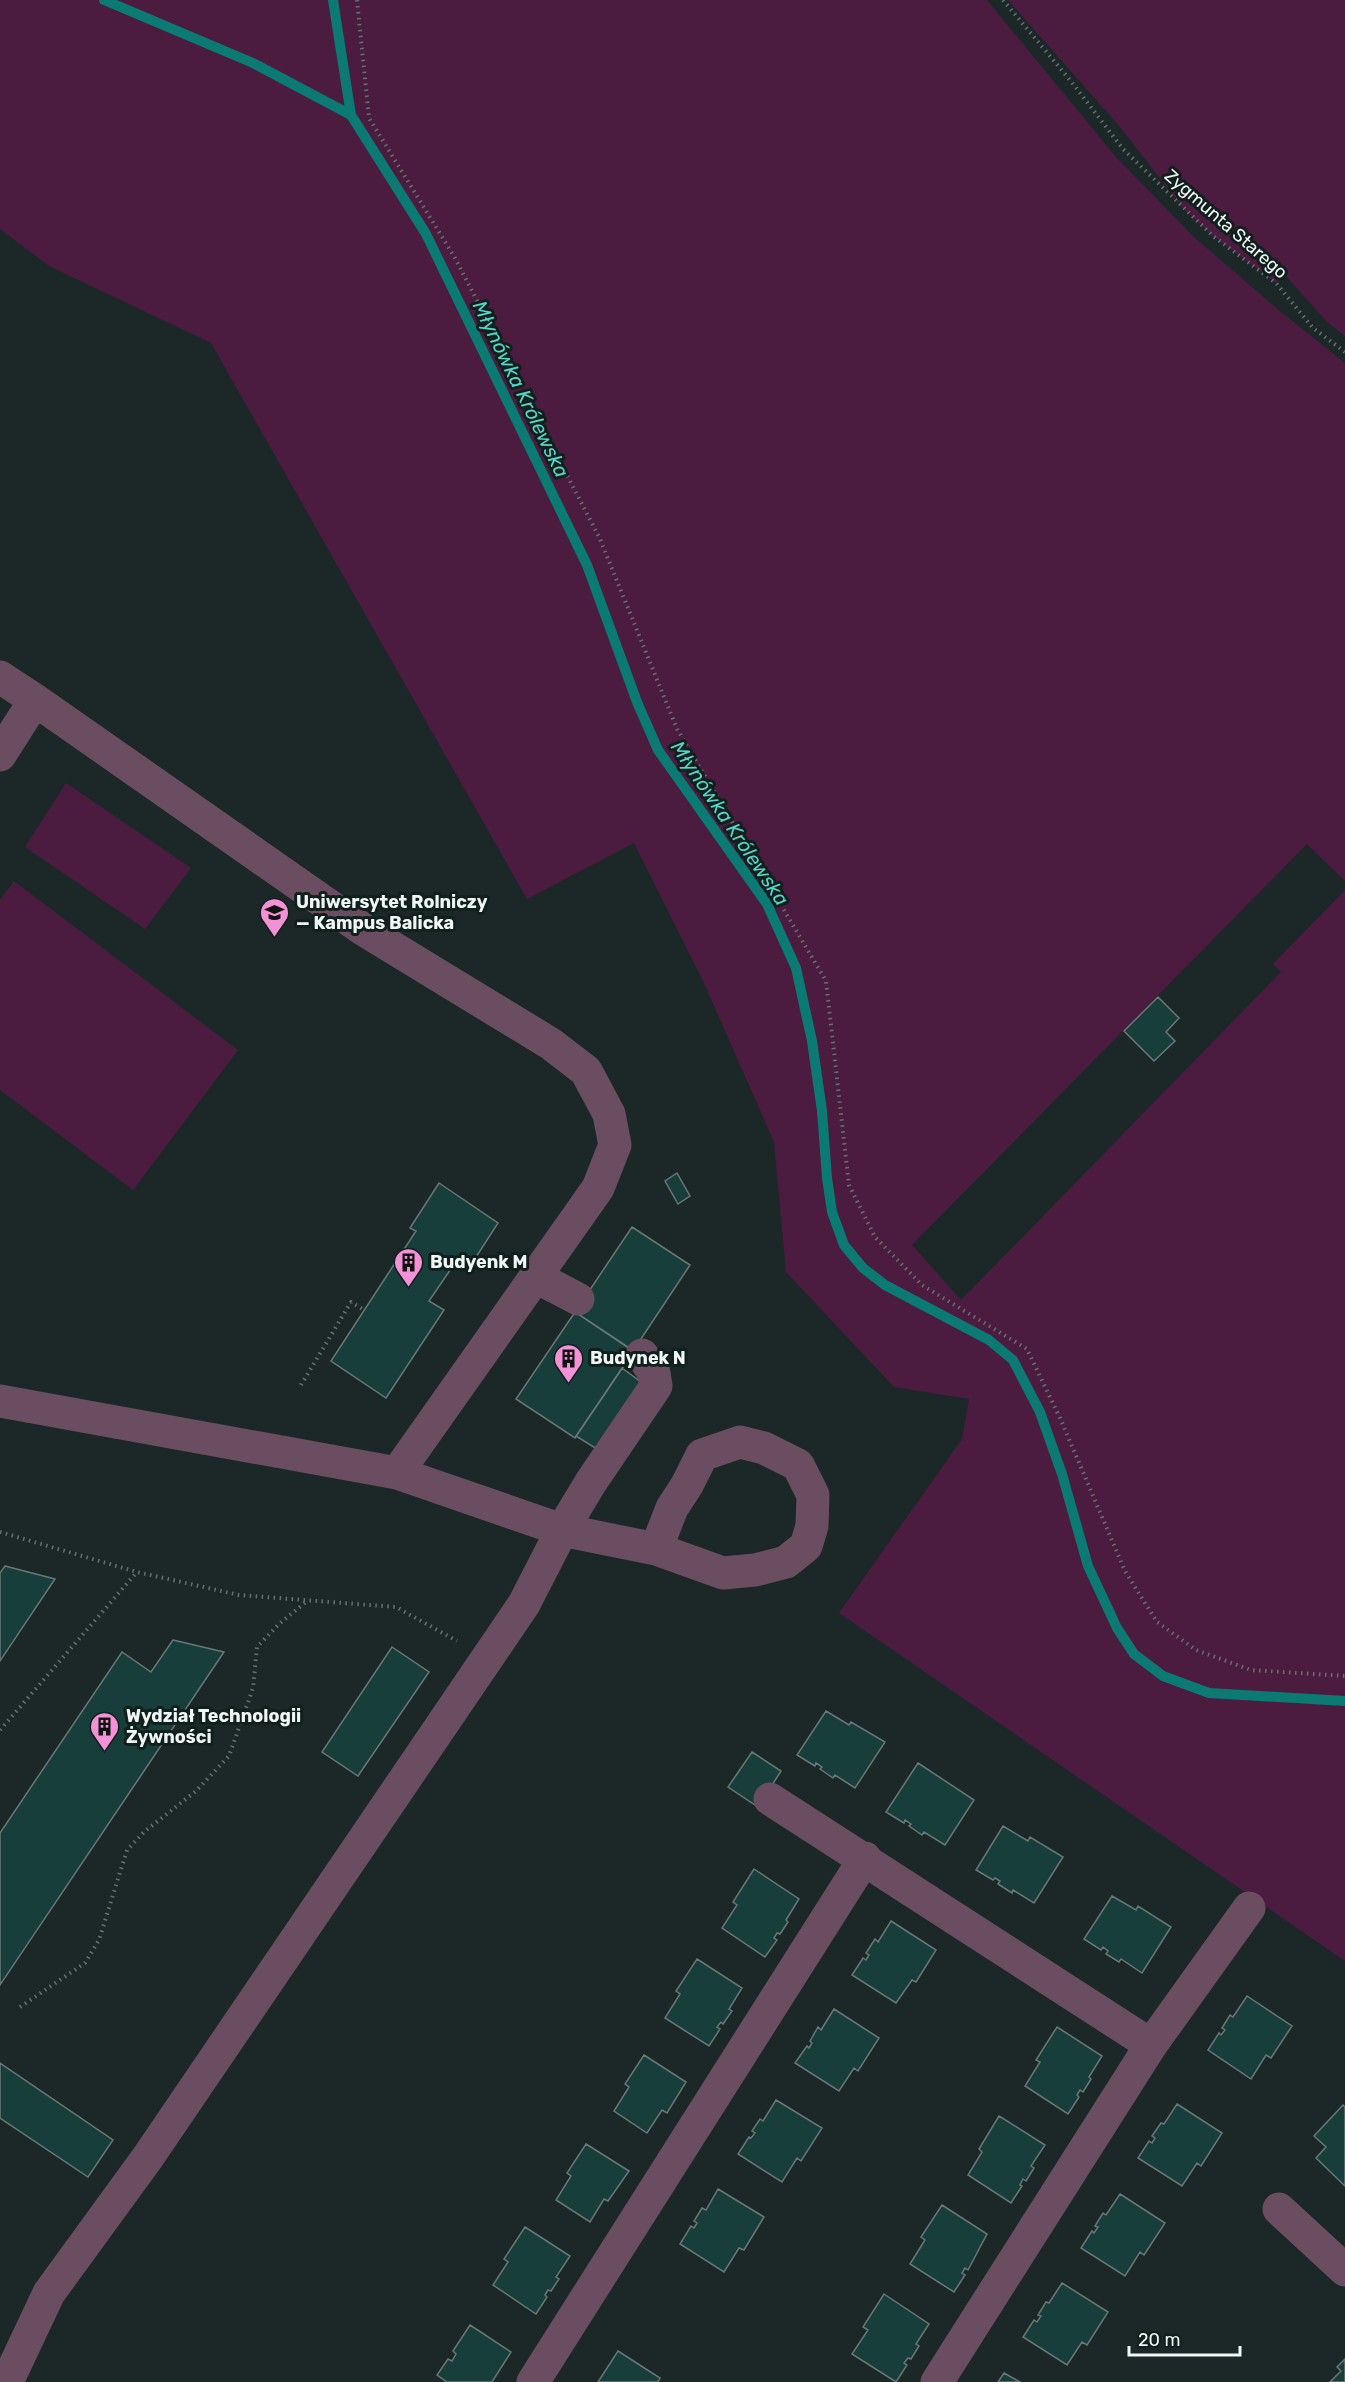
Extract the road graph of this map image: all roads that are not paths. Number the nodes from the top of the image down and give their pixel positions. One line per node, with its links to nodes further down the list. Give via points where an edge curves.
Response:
1 (0, 677): 2 (street)
2 (35, 700): 3 (street); 4 (street, via 364,930 551,1044 586,1071 609,1114 615,1145 598,1188)
3 (0, 755)
4 (536, 1277): 5 (street); 8 (street)
5 (579, 1299)
6 (642, 1355): 9 (street, via 654,1373 656,1386)
7 (0, 1401): 8 (street)
8 (397, 1473): 9 (street)
9 (562, 1530): 10 (street); 17 (street, via 524,1604 148,2157 49,2293)
10 (656, 1549): 10 (street, via 723,1573 786,1562 806,1546 812,1526 813,1495 798,1465 764,1448 740,1442 702,1455 672,1508)
11 (770, 1799): 12 (street)
12 (865, 1858): 14 (street); 18 (street)
13 (1249, 1908): 14 (street)
14 (1151, 2045): 19 (street)
15 (1279, 2209): 16 (street)
16 (1345, 2270)
17 (7, 2382)
18 (533, 2382)
19 (937, 2382)

